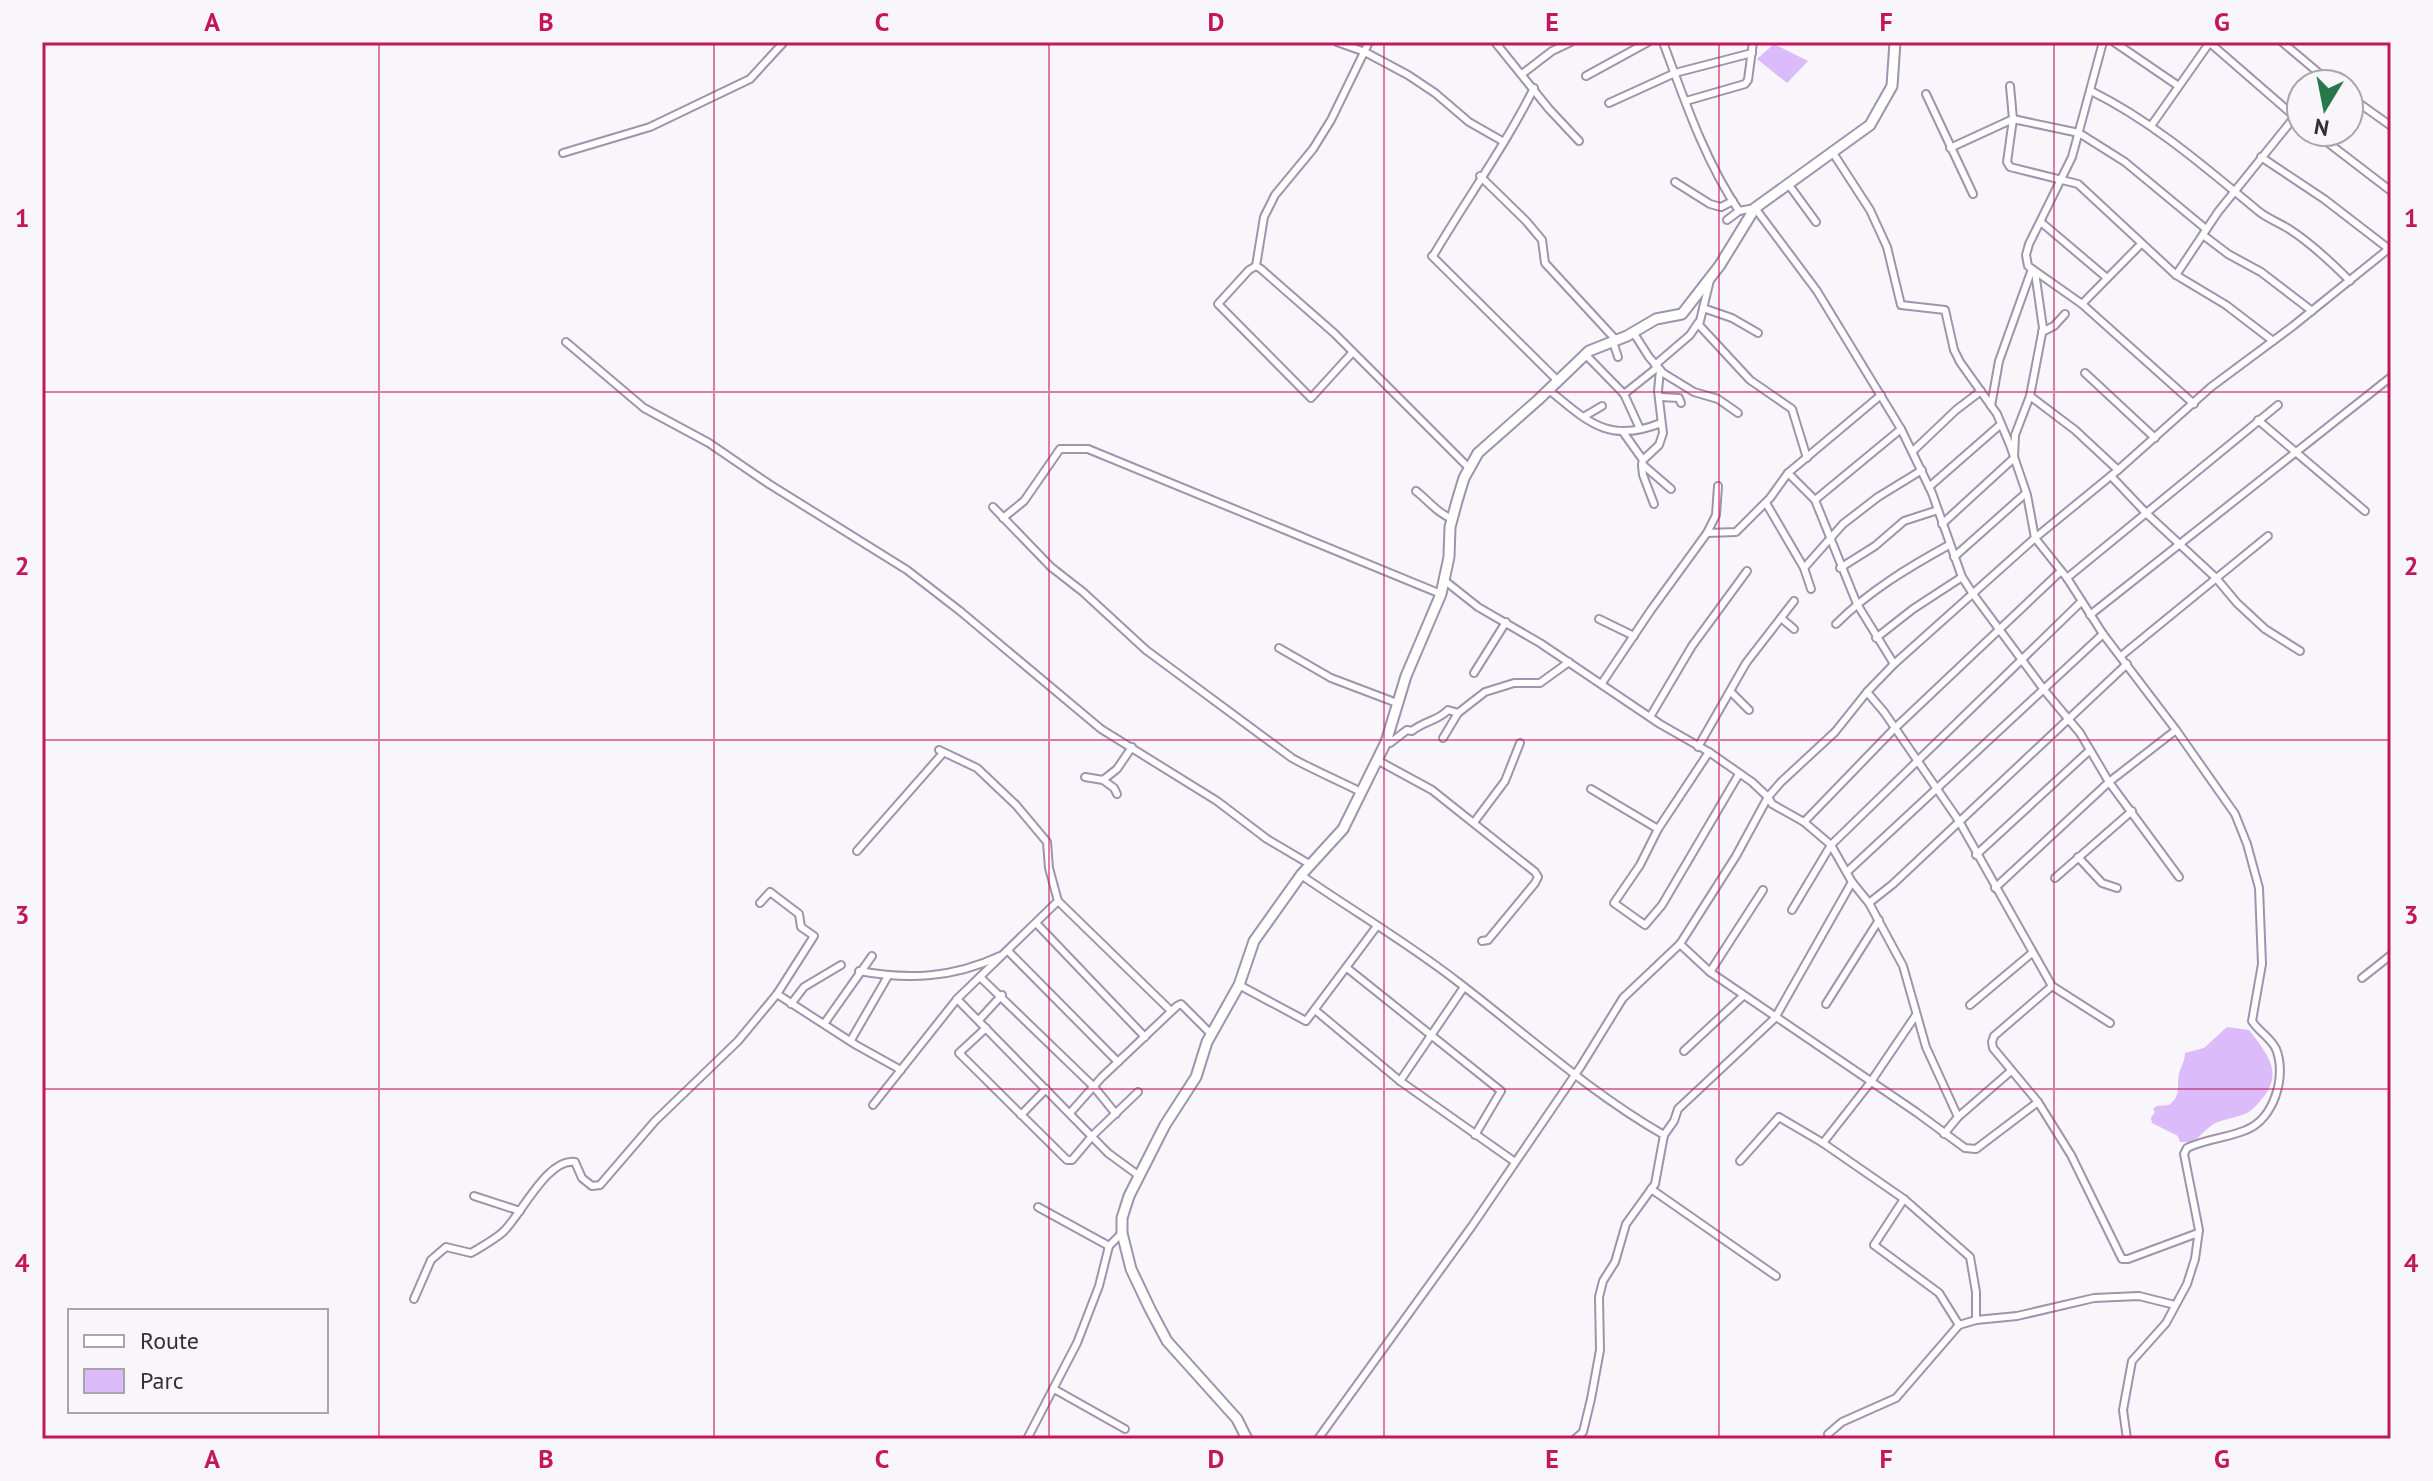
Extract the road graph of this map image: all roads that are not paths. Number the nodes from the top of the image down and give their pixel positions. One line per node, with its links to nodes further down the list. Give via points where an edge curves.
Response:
1 (784, 42): 39 (street, via 750,79 650,127)
2 (1337, 42): 15 (street)
3 (1369, 42): 15 (street)
4 (1495, 42): 19 (street)
5 (1571, 42): 19 (street)
6 (1648, 42): 20 (street)
7 (1663, 42): 18 (street)
8 (1753, 42): 16 (street)
9 (1895, 42): 40 (street, via 1894,79 1884,104 1870,125)
10 (2103, 42): 24 (street)
11 (2114, 42): 21 (street)
12 (2198, 42): 14 (street)
13 (2282, 42): 17 (street)
14 (2209, 44): 21 (street); 28 (street)
15 (1365, 52): 36 (street, via 1408,75); 58 (street, via 1313,149 1275,195 1264,217)
16 (1752, 53): 18 (street); 26 (street, via 1745,84)
17 (2309, 68)
18 (1675, 73): 26 (street); 27 (street)
19 (1522, 74): 23 (street)
20 (1586, 76)
21 (2177, 85): 31 (street)
22 (2010, 86): 30 (street)
23 (1534, 88): 35 (street); 36 (street)
24 (2091, 91): 31 (street); 34 (street)
25 (1926, 94): 37 (street)
26 (1686, 101): 49 (street)
27 (1609, 103)
28 (2285, 107)
29 (2365, 107): 32 (street)
30 (2013, 119): 34 (street); 37 (street); 43 (street, via 2010,167)
31 (2151, 126): 46 (street)
32 (2391, 126)
33 (2285, 132): 41 (street)
34 (2079, 133): 43 (street); 55 (street, via 2125,162)
35 (1579, 141)
36 (1504, 142): 42 (street)
37 (1950, 148): 48 (street)
38 (2335, 148): 47 (street)
39 (563, 153)
40 (1833, 153): 45 (street); 84 (street, via 1887,247 1899,302 1945,310 1954,350)
41 (2261, 157): 46 (street); 57 (street)
42 (1480, 176): 73 (street, via 1542,240 1545,263); 82 (street, via 1431,254)
43 (2063, 179): 54 (street); 56 (street, via 2085,189)
44 (1675, 182): 49 (street, via 1710,204 1721,207)
45 (1789, 185): 50 (street); 53 (street)
46 (2233, 191): 55 (street); 63 (street, via 2290,229)
47 (2391, 191)
48 (1973, 194)
49 (1733, 201): 51 (street)
50 (1755, 208): 51 (street); 61 (street); 86 (street, via 1811,283)
51 (1739, 211): 52 (street)
52 (1727, 220)
53 (1816, 222)
54 (2042, 223): 59 (street, via 2026,255); 62 (street)
55 (2204, 232): 60 (street); 66 (street)
56 (2141, 244): 60 (street); 62 (street)
57 (2390, 248): 63 (street)
58 (1256, 266): 76 (street); 76 (street, via 1218,304 1311,398)
59 (2034, 270): 64 (street); 71 (street); 93 (street, via 1999,361)
60 (2176, 275): 74 (street)
61 (1711, 277): 65 (street); 67 (street)
62 (2107, 278): 64 (street)
63 (2350, 281): 66 (street)
64 (2082, 304): 90 (street)
65 (1703, 308): 69 (street); 72 (street)
66 (2312, 311): 74 (street)
67 (1682, 314): 69 (street); 70 (street, via 1661,317)
68 (2065, 314): 71 (street)
69 (1698, 321): 79 (street); 105 (street, via 1750,380 1792,409)
70 (1633, 332): 73 (street); 79 (street)
71 (2042, 332): 87 (street)
72 (1758, 333)
73 (1614, 341): 77 (street); 78 (street)
74 (2273, 341): 90 (street)
75 (566, 342): 181 (street, via 644,408 709,443 907,570 1101,729)
76 (1352, 353): 108 (street)
77 (1585, 354): 82 (street); 85 (street)
78 (1618, 357)
79 (1658, 367): 85 (street); 88 (street); 94 (street)
80 (2085, 373): 102 (street)
81 (2391, 377): 104 (street)
82 (1558, 381): 83 (street)
83 (1549, 390): 95 (street); 108 (street, via 1487,444)
84 (1981, 391): 93 (street); 103 (street)
85 (1624, 394): 99 (street)
86 (1881, 395): 100 (street); 105 (street)
87 (2030, 396): 106 (street, via 2015,435); 110 (street)
88 (1661, 397): 89 (street, via 1679,398); 97 (street)
89 (1681, 403)
90 (2194, 404): 102 (street)
91 (2278, 405): 96 (street)
92 (1602, 406): 95 (street)
93 (1991, 406): 98 (street)
94 (1738, 413)
95 (1585, 416): 101 (street, via 1601,428)
96 (2258, 420): 104 (street); 124 (street)
97 (1661, 423): 99 (street); 107 (street, via 1659,445)
98 (2000, 425): 106 (street); 114 (street)
99 (1640, 429): 101 (street)
100 (1901, 429): 103 (street); 118 (street)
101 (1623, 432): 107 (street)
102 (2155, 438): 110 (street)
103 (1913, 451): 109 (street)
104 (2296, 453): 123 (street); 132 (street)
105 (1807, 458): 111 (street)
106 (2014, 458): 117 (street); 127 (street)
107 (1642, 462): 115 (street); 120 (street)
108 (1470, 469): 126 (street)
109 (1922, 470): 114 (street); 131 (street, via 1878,497)
110 (2118, 470): 112 (street)
111 (1788, 473): 118 (street); 119 (street)
112 (2111, 476): 124 (street); 130 (street)
113 (1718, 486): 128 (street, via 1716,515)
114 (1929, 487): 122 (street)
115 (1671, 489)
116 (1416, 491): 126 (street, via 1440,515)
117 (2026, 493): 130 (street); 134 (street)
118 (1815, 500): 131 (street)
119 (1766, 503): 128 (street, via 1736,532); 135 (street)
120 (1654, 504)
121 (993, 507): 125 (street)
122 (1938, 510): 127 (street); 136 (street, via 1904,521)
123 (2365, 511)
124 (2146, 513): 132 (street); 140 (street)
125 (1003, 518): 144 (street, via 1024,501 1060,449 1088,449); 193 (street, via 1146,650 1292,758)
126 (1453, 519): 142 (street)
127 (1942, 524): 133 (street)
128 (1707, 533): 157 (street)
129 (2268, 536): 141 (street)
130 (2035, 538): 138 (street); 145 (street)
131 (1829, 539): 135 (street); 136 (street)
132 (2181, 544): 141 (street); 149 (street)
133 (1949, 545): 134 (street); 148 (street)
134 (1954, 557): 139 (street)
135 (1804, 568): 143 (street)
136 (1840, 568): 148 (street)
137 (1747, 571): 174 (street, via 1692,646)
138 (2061, 571): 140 (street); 155 (street)
139 (1962, 577): 145 (street); 158 (street)
140 (2067, 578): 147 (street)
141 (2216, 578): 160 (street, via 2265,629); 161 (street)
142 (1444, 580): 144 (street); 152 (street)
143 (1811, 589)
144 (1441, 594): 171 (street)
145 (1973, 594): 155 (street); 164 (street)
146 (1794, 601): 150 (street)
147 (2081, 602): 149 (street); 162 (street)
148 (1857, 604): 153 (street); 158 (street)
149 (2090, 615): 156 (street)
150 (1781, 618): 154 (street); 169 (street)
151 (1599, 619): 157 (street)
152 (1506, 622): 163 (street); 166 (street)
153 (1836, 624)
154 (1794, 629)
155 (1999, 630): 162 (street); 176 (street)
156 (2103, 634): 161 (street); 168 (street)
157 (1634, 636): 167 (street)
158 (1876, 638): 164 (street)
159 (1279, 648): 171 (street, via 1331,678)
160 (2300, 651)
161 (2121, 656): 165 (street)
162 (2021, 658): 168 (street); 186 (street)
163 (1569, 662): 167 (street); 173 (street, via 1540,683 1514,683 1485,692)
164 (1894, 664): 170 (street)
165 (2127, 664): 175 (street); 177 (street)
166 (1474, 673)
167 (1602, 683): 174 (street)
168 (2045, 691): 175 (street); 192 (street)
169 (1731, 692): 172 (street); 182 (street)
170 (1867, 692): 176 (street); 195 (street, via 1835,732)
171 (1397, 703): 179 (street)
172 (1749, 710)
173 (1458, 713): 178 (street); 179 (street, via 1448,710)
174 (1650, 717): 182 (street)
175 (2069, 720): 183 (street); 198 (street)
176 (1894, 729): 186 (street); 199 (street)
177 (2176, 730): 190 (street); 286 (street, via 2235,814 2247,844 2259,888 2262,950 2252,1021 2275,1046 2279,1070 2273,1104 2249,1130 2187,1148 2184,1160)
178 (1443, 738)
179 (1386, 742): 185 (street)
180 (1520, 743): 197 (street, via 1505,781)
181 (1132, 747): 189 (street); 205 (street)
182 (1698, 747): 184 (street)
183 (2090, 750): 190 (street); 203 (street)
184 (1709, 752): 187 (street); 200 (street)
185 (1377, 760): 193 (street); 197 (street)
186 (1916, 761): 192 (street); 201 (street)
187 (1739, 774): 195 (street); 200 (street, via 1645,925 1614,903)
188 (1085, 777): 189 (street)
189 (1103, 780): 194 (street)
190 (2109, 782): 196 (street); 211 (street)
191 (1591, 789): 200 (street)
192 (1938, 789): 198 (street); 206 (street)
193 (1361, 792): 205 (street, via 1343,829)
194 (1117, 794)
195 (1768, 797): 199 (street); 222 (street)
196 (2132, 811): 204 (street); 208 (street)
197 (1475, 821): 221 (street, via 1538,877)
198 (1959, 821): 203 (street); 216 (street)
199 (1804, 822): 201 (street)
200 (1658, 829)
201 (1831, 845): 206 (street); 217 (street)
202 (857, 851): 214 (street, via 941,751 977,768 1047,842)
203 (1976, 855): 211 (street)
204 (2078, 857): 209 (street); 212 (street, via 2102,883)
205 (1311, 865): 207 (street)
206 (1848, 871): 210 (street)
207 (1301, 875): 220 (street); 234 (street, via 1254,941)
208 (2179, 877)
209 (2055, 878)
210 (1852, 882): 216 (street); 247 (street)
211 (1995, 888): 224 (street)
212 (2117, 888)
213 (1763, 890): 230 (street)
214 (1058, 901): 219 (street); 244 (street)
215 (760, 903): 237 (street, via 770,892 799,914 801,927 814,936)
216 (1869, 903): 218 (street)
217 (1792, 910)
218 (1879, 920): 242 (street); 246 (street, via 1903,966)
219 (1036, 923): 223 (street); 254 (street)
220 (1377, 926): 228 (street); 236 (street)
221 (1482, 941)
222 (1680, 944): 230 (street); 260 (street, via 1623,998)
223 (1005, 952): 231 (street, via 976,967 939,975); 232 (street); 257 (street)
224 (2032, 953): 235 (street); 243 (street)
225 (2391, 955): 233 (street)
226 (872, 956): 229 (street)
227 (841, 965): 241 (street, via 804,987)
228 (1347, 968): 245 (street); 253 (street)
229 (859, 971): 231 (street); 250 (street)
230 (1710, 972): 239 (street)
231 (888, 976): 255 (street)
232 (981, 978): 238 (street); 240 (street)
233 (2362, 978)
234 (1239, 985): 245 (street, via 1306,1021); 252 (street)
235 (2052, 986): 249 (street); 259 (street, via 1994,1036 1992,1042)
236 (1464, 987): 253 (street); 260 (street)
237 (777, 994): 241 (street); 284 (street, via 600,1185 582,1178 570,1160 539,1184)
238 (1002, 995): 248 (street); 263 (street)
239 (1743, 996): 247 (street); 256 (street)
240 (957, 999): 248 (street); 258 (street)
241 (791, 1004): 250 (street)
242 (1826, 1004)
243 (1970, 1005)
244 (1170, 1010): 252 (street, via 1181,1004); 254 (street)
245 (1315, 1010): 261 (street)
246 (1916, 1015): 262 (street); 271 (street)
247 (1775, 1018): 262 (street); 275 (street, via 1678,1109)
248 (979, 1020): 251 (street)
249 (2110, 1023)
250 (824, 1024): 255 (street)
251 (986, 1028): 264 (street); 270 (street, via 959,1053)
252 (1212, 1035): 279 (street, via 1189,1090)
253 (1431, 1035): 261 (street); 274 (street, via 1501,1091)
254 (1145, 1037): 257 (street)
255 (851, 1040): 258 (street)
256 (1684, 1051)
257 (1118, 1062): 263 (street)
258 (901, 1070): 267 (street)
259 (2011, 1071): 266 (street); 271 (street)
260 (1574, 1076): 275 (street); 278 (street)
261 (1400, 1081): 274 (street)
262 (1870, 1083): 272 (street); 276 (street)
263 (1094, 1087): 268 (street); 269 (street)
264 (1046, 1089): 268 (street); 270 (street)
265 (1138, 1092): 269 (street)
266 (2038, 1102): 272 (street, via 1976,1149); 286 (street, via 2078,1168 2122,1259)
267 (873, 1105)
268 (1070, 1113): 273 (street)
269 (1116, 1114): 273 (street)
270 (1021, 1115): 273 (street, via 1067,1160)
271 (1958, 1117): 272 (street)
272 (1944, 1134)
273 (1093, 1135): 279 (street)
274 (1475, 1135): 278 (street)
275 (1664, 1135): 280 (street)
276 (1823, 1143): 277 (street, via 1779,1117); 282 (street)
277 (1740, 1161)
278 (1515, 1162): 298 (street)
279 (1138, 1175): 285 (street)
280 (1651, 1189): 288 (street); 299 (street, via 1626,1224 1615,1262 1603,1281 1594,1387 1583,1432)
281 (474, 1196): 284 (street)
282 (1904, 1199): 291 (street, via 1970,1257); 292 (street, via 1874,1245 1939,1293)
283 (1038, 1207): 287 (street)
284 (520, 1211): 289 (street, via 503,1233 471,1253 446,1247 431,1260)
285 (1122, 1233): 287 (street); 297 (street, via 1131,1269 1167,1341 1237,1419)
286 (2198, 1233): 290 (street, via 2191,1272)
287 (1109, 1246): 293 (street, via 1088,1316)
288 (1776, 1276)
289 (414, 1299)
290 (2175, 1305): 291 (street, via 2139,1296 2094,1298); 300 (street, via 2132,1361 2123,1410)
291 (1976, 1320): 292 (street)
292 (1959, 1325): 295 (street, via 1896,1398 1842,1422)
293 (1054, 1389): 294 (street); 296 (street)
294 (1125, 1429)
295 (1828, 1434)
296 (1027, 1439)
297 (1247, 1439)
298 (1318, 1439)
299 (1575, 1439)
300 (2127, 1439)

